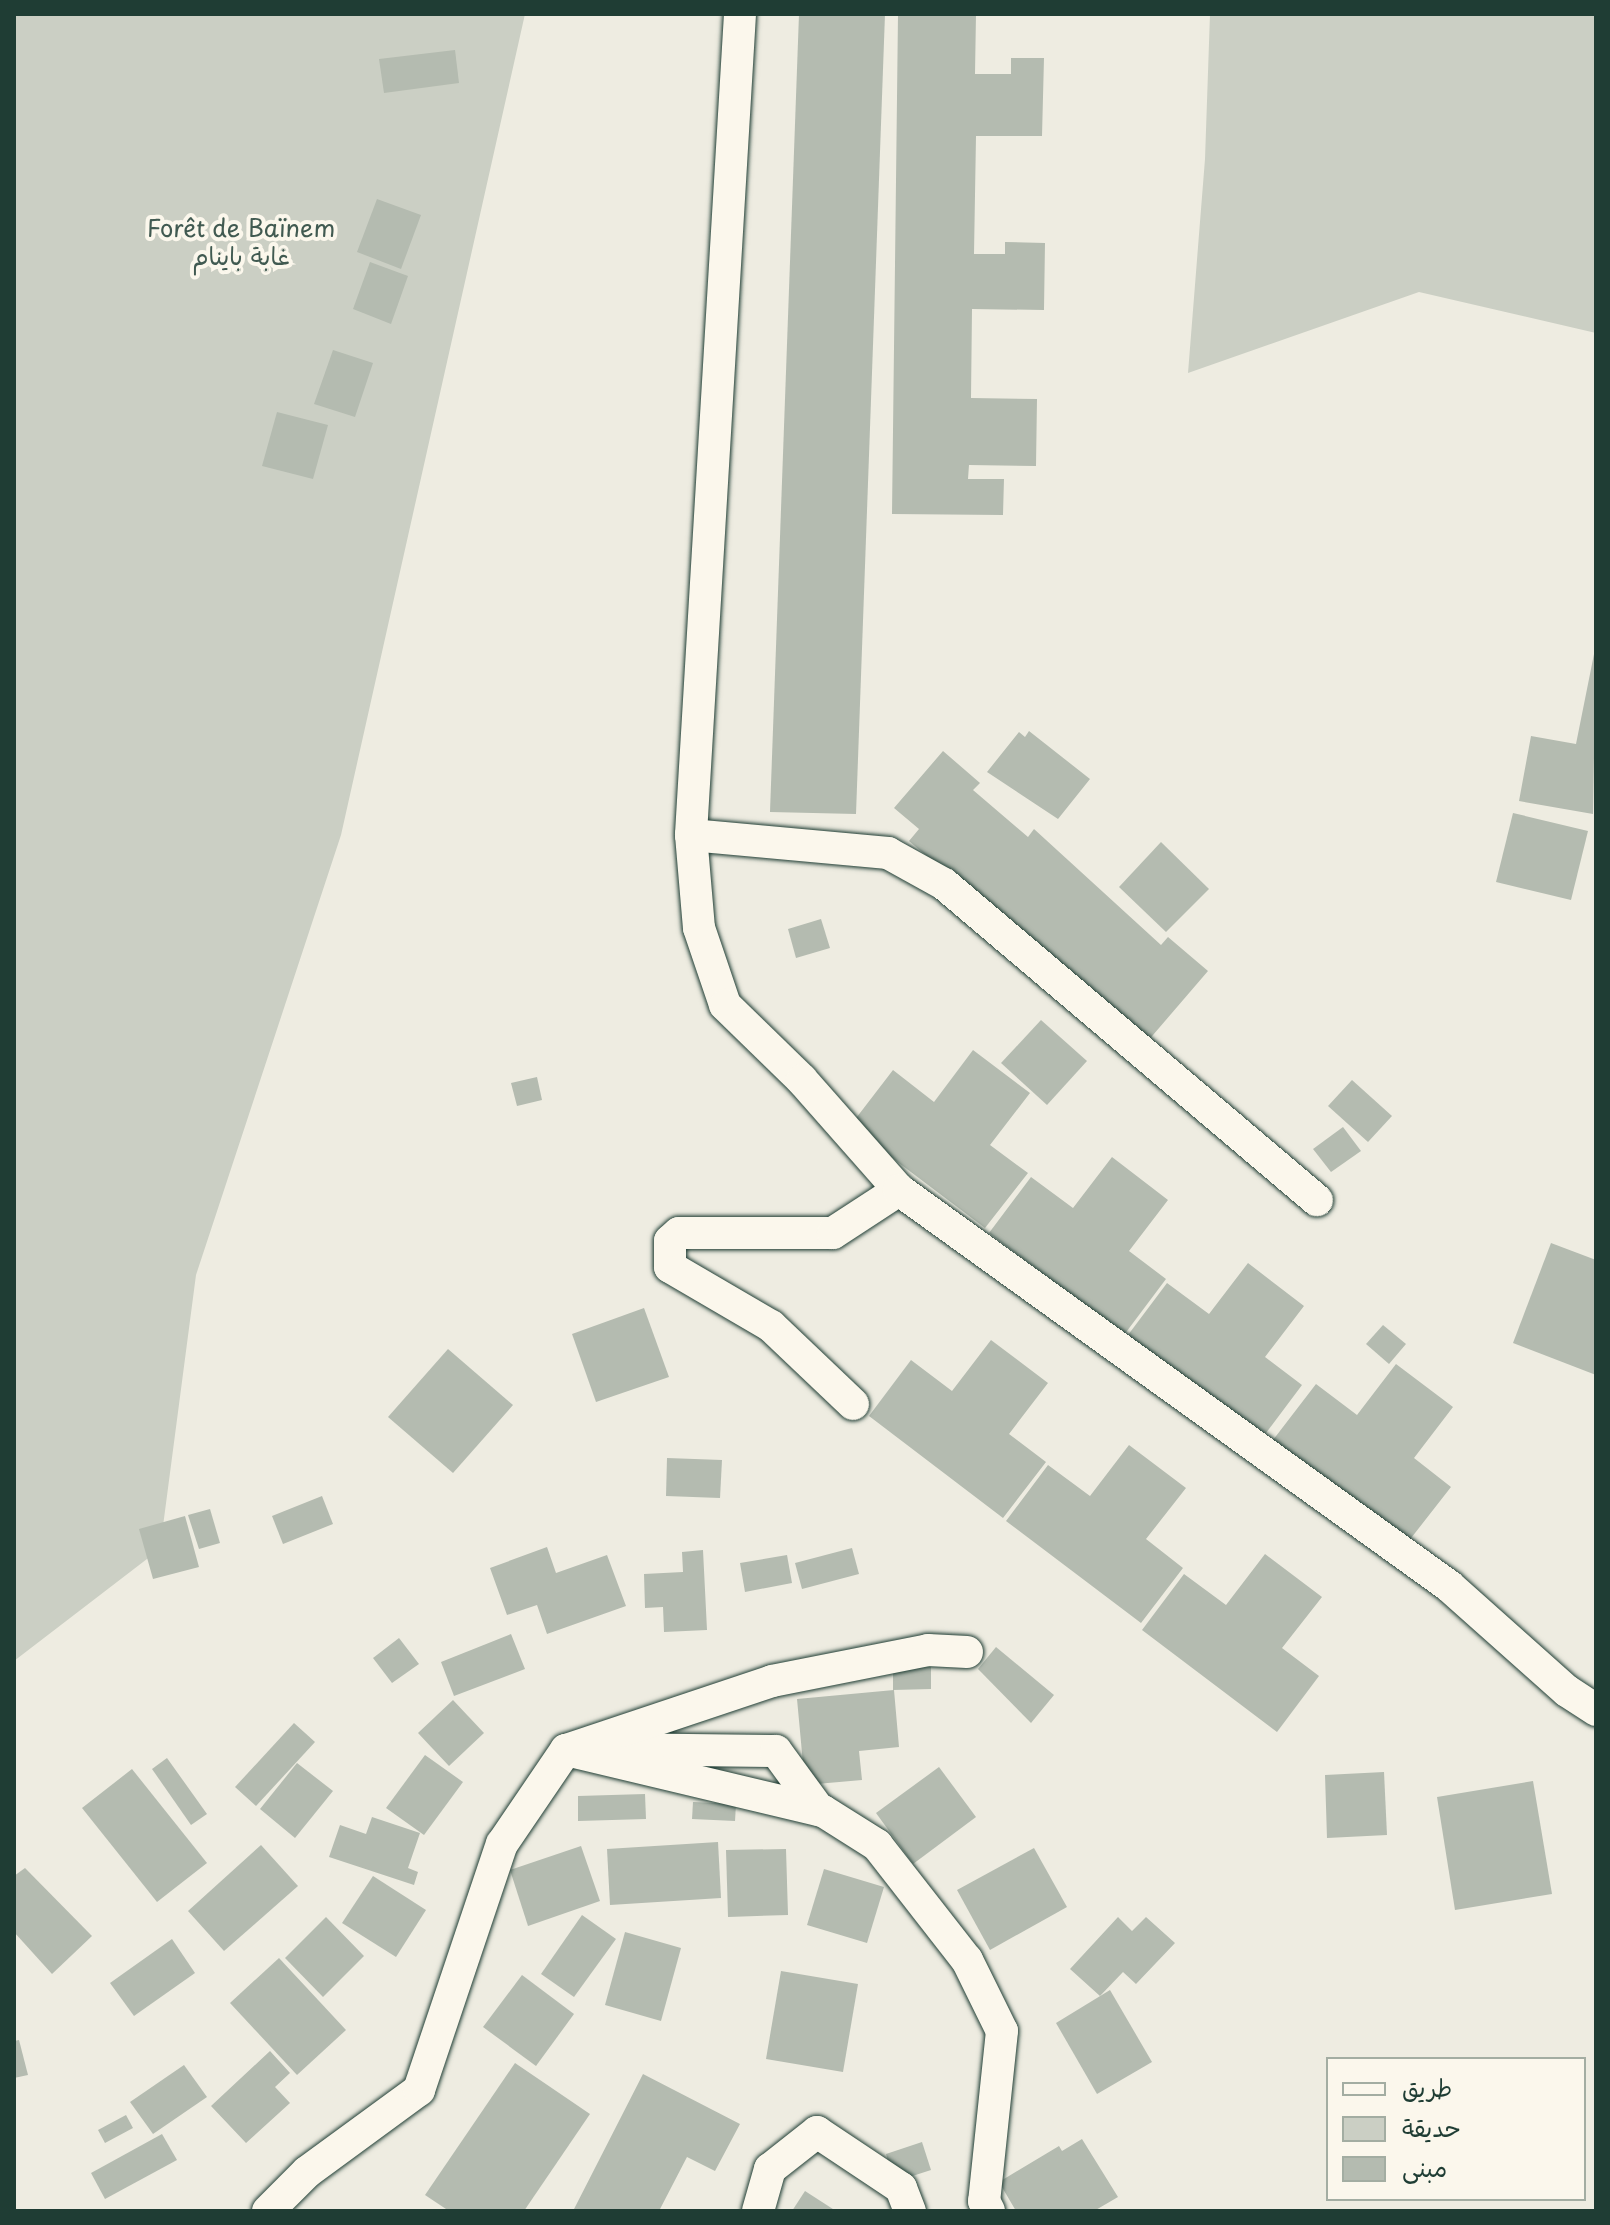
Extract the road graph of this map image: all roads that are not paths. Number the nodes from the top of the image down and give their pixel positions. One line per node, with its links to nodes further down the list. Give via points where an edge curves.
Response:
1 (740, 14): 2 (street)
2 (691, 835): 3 (street, via 699,928 725,1005 802,1080); 4 (street, via 888,853 944,884)
3 (899, 1190): 5 (street, via 833,1233 679,1233 667,1253 670,1267 771,1326); 7 (street, via 1449,1586 1567,1691)
4 (1317, 1200)
5 (853, 1404)
6 (967, 1652): 8 (street, via 928,1650 772,1681)
7 (1596, 1710)
8 (566, 1750): 9 (street); 9 (street, via 776,1751); 10 (street, via 502,1844 419,2090 307,2172)
9 (819, 1810): 13 (street, via 877,1845 911,1885 967,1960 1002,2031 984,2201)
10 (268, 2211)
11 (758, 2211): 12 (street, via 770,2169 817,2132 901,2188)
12 (910, 2211)
13 (989, 2211)

